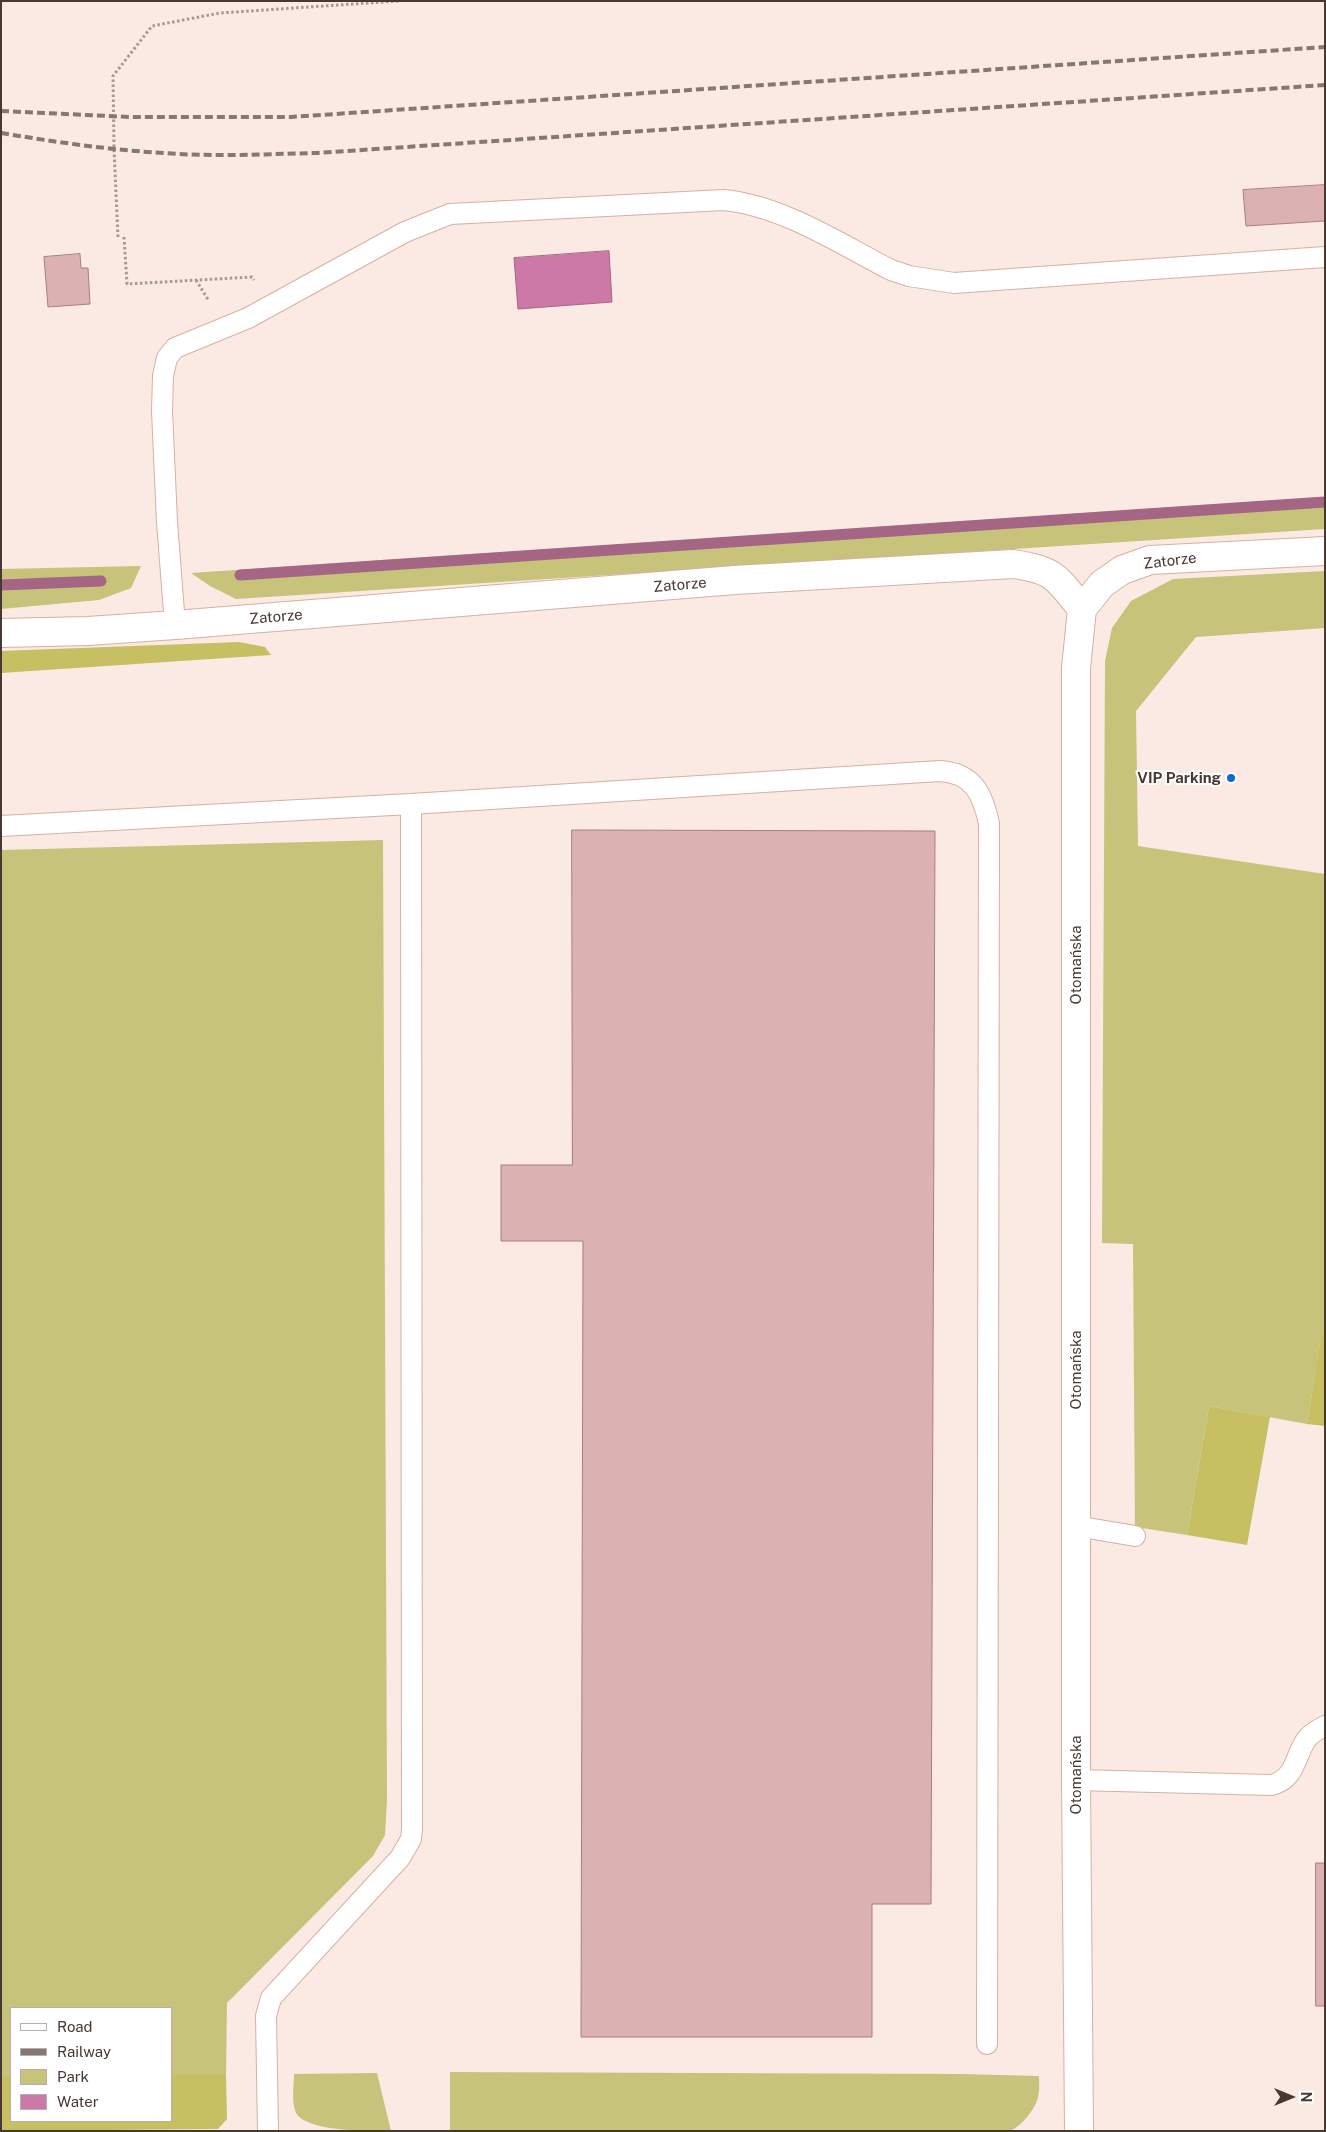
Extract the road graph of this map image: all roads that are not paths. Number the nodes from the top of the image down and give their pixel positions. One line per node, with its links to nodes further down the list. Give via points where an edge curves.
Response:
1 (1325, 257): 4 (lane, via 954,283 908,276 788,218 760,207 724,200 450,214 405,232 248,318 175,348 167,358 162,411)
2 (1325, 551): 3 (street, Zatorze, via 1150,560 1122,570 1102,584)
3 (1082, 609): 4 (street, Zatorze, via 1056,577 1038,568 1013,564 736,580); 8 (street, Otomańska, via 1076,668)
4 (175, 625): 5 (street, Zatorze)
5 (1, 634)
6 (411, 804): 7 (lane); 12 (lane, via 940,771 960,774 980,794 989,824); 13 (lane, via 411,1839 400,1858 271,1998 266,2016)
7 (1, 826)
8 (1076, 1526): 9 (lane); 11 (street, Otomańska)
9 (1135, 1536)
10 (1325, 1726): 11 (lane, via 1307,1739 1283,1782 1272,1785)
11 (1076, 1780): 14 (street, Otomańska)
12 (987, 2044)
13 (268, 2131)
14 (1079, 2131)

